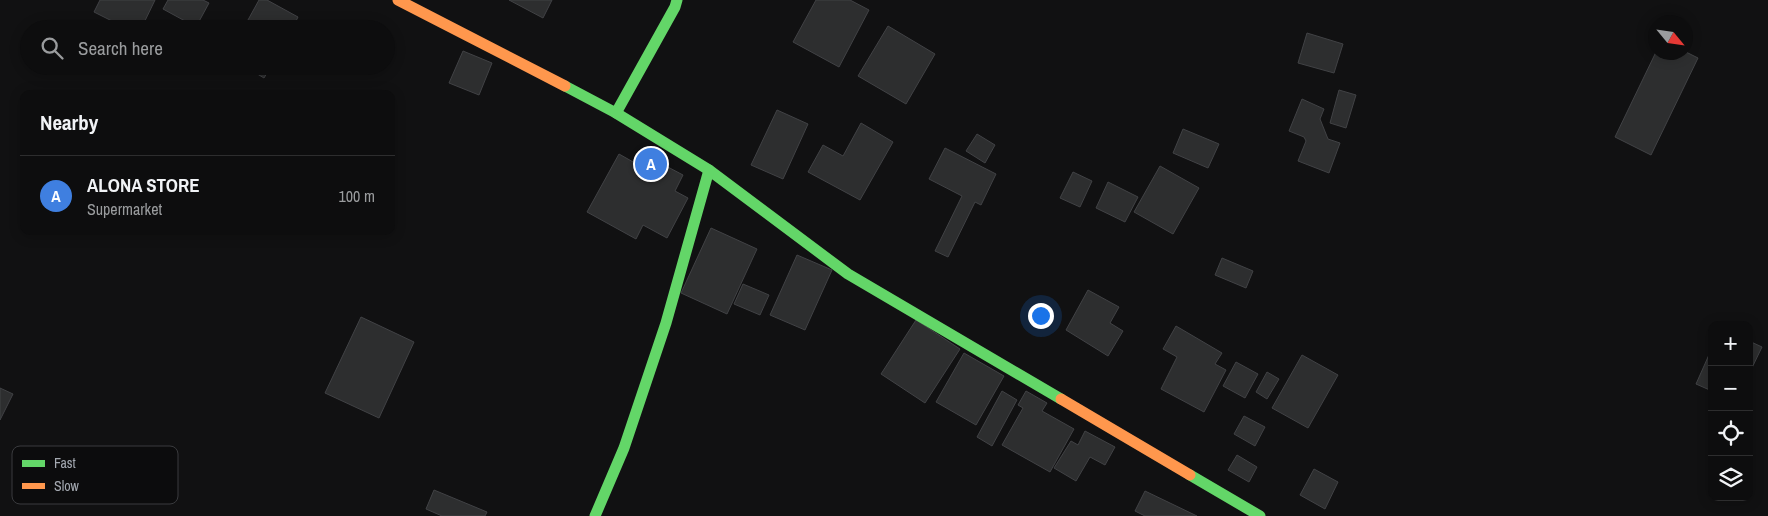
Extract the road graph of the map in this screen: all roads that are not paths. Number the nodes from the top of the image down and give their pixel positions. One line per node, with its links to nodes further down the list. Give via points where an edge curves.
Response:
1 (398, 0): 3 (street)
2 (677, 0): 3 (street)
3 (616, 114): 4 (street)
4 (709, 170): 5 (street, via 663,332 624,448); 6 (street, via 848,274)
5 (595, 516)
6 (1260, 516)

